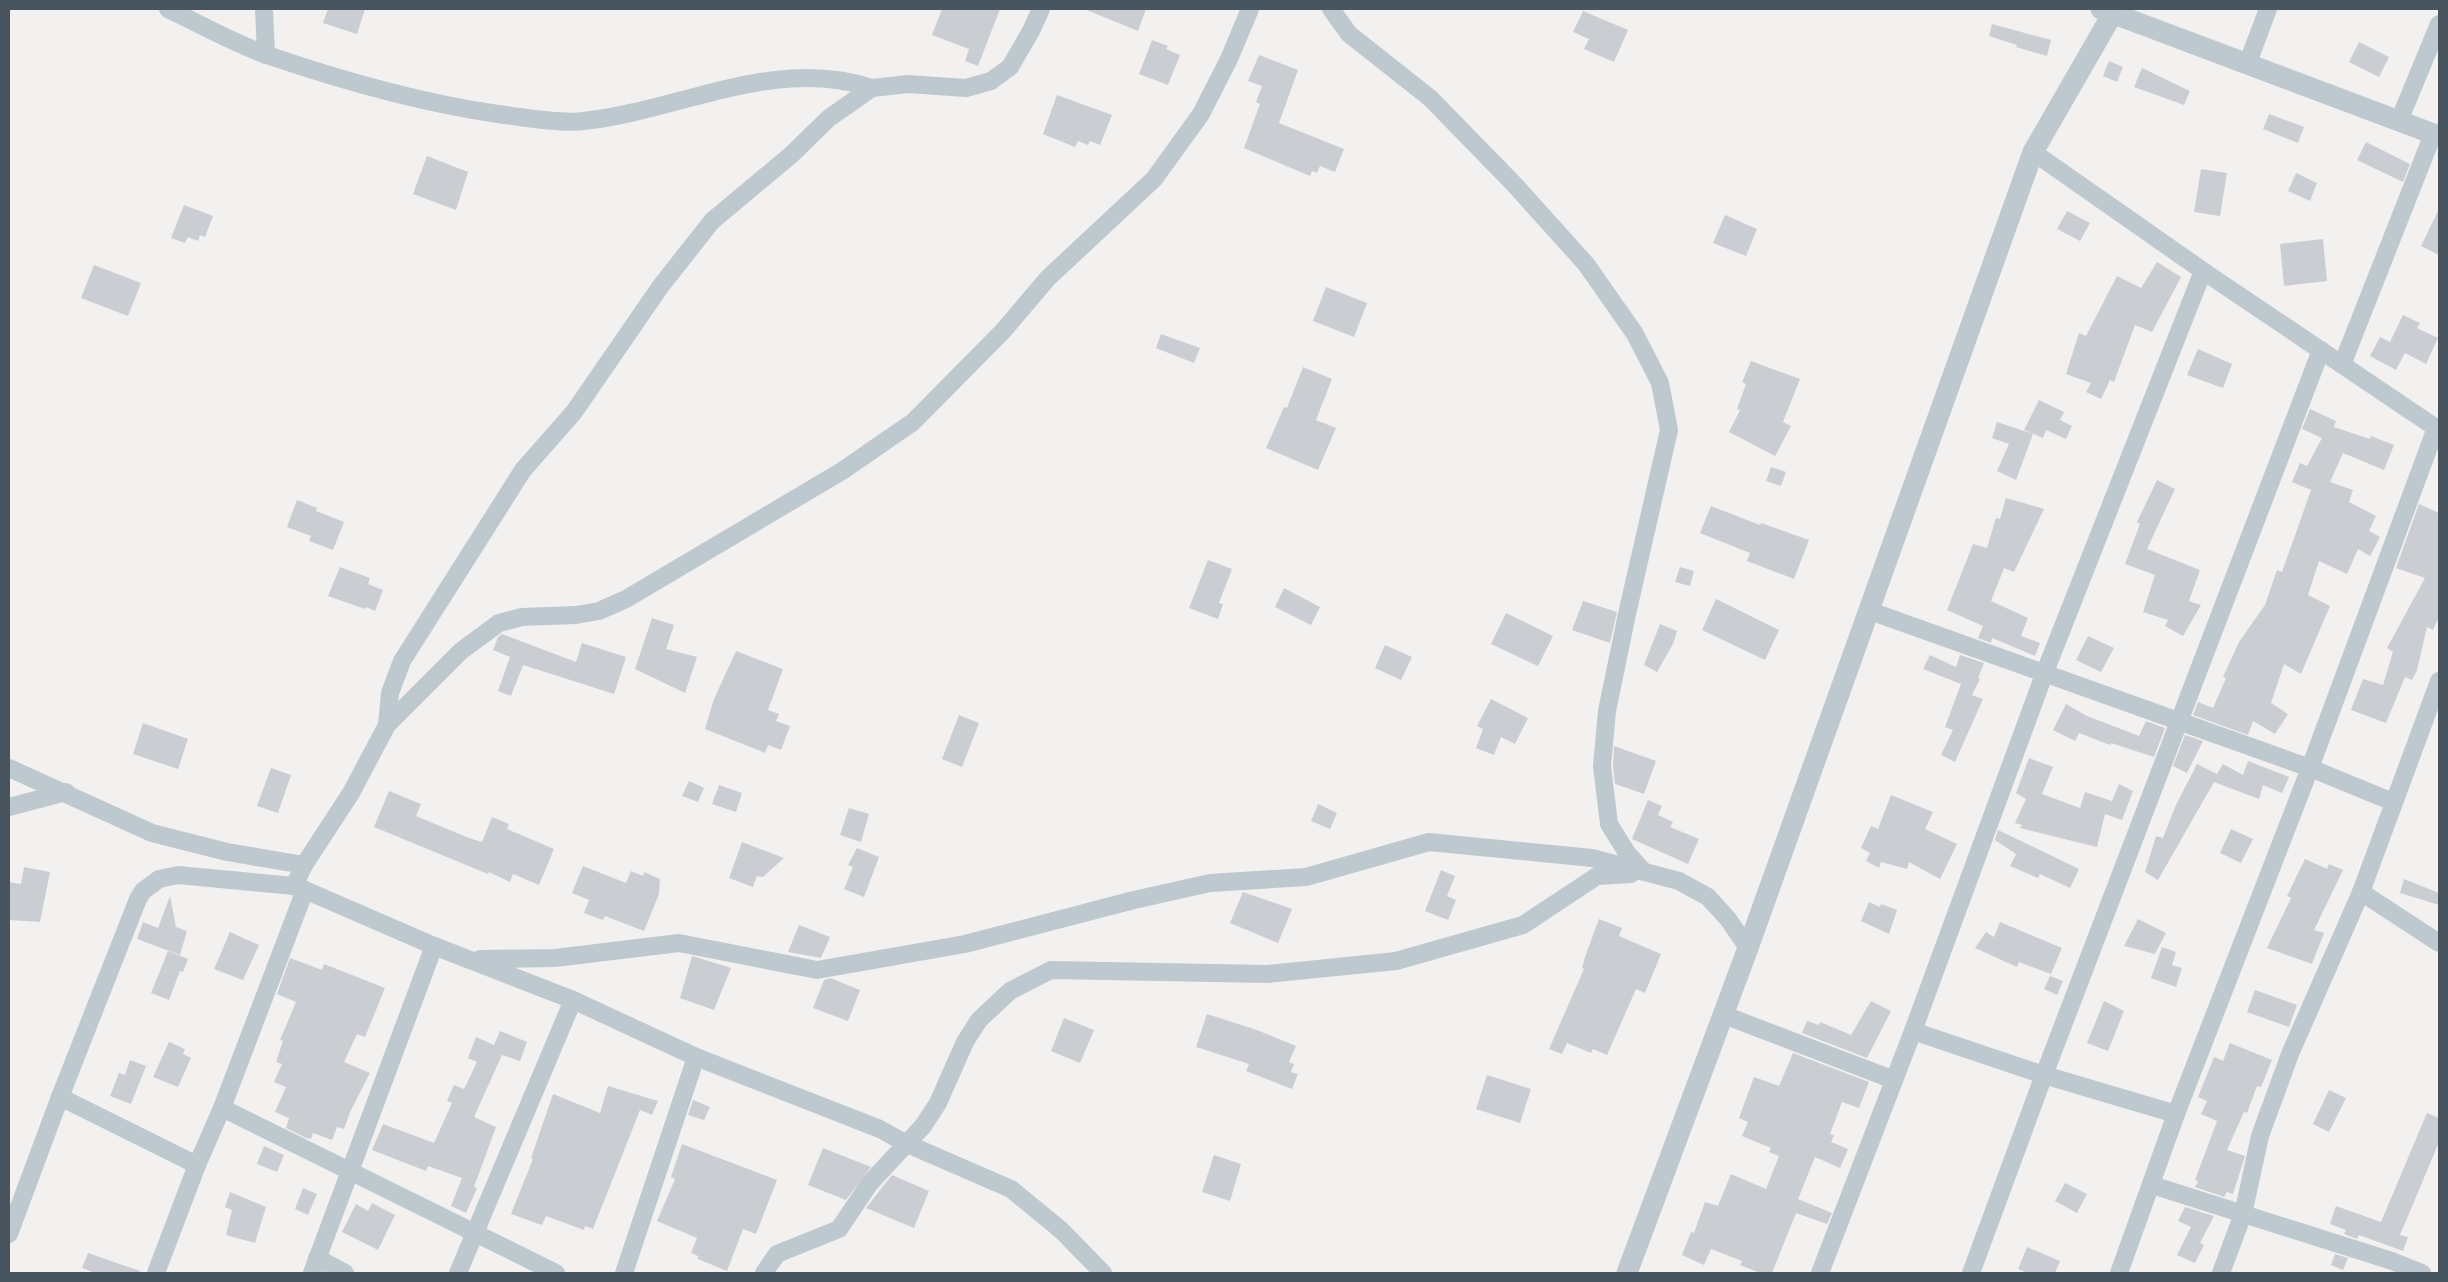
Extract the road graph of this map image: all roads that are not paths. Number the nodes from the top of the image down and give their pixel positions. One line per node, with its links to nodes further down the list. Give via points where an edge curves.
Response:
1 (168, 9): 9 (street)
2 (264, 9): 9 (street)
3 (1041, 9): 11 (street, via 1032,32 1010,67 991,81 966,88 908,84)
4 (1250, 9): 23 (street, via 1201,114 1154,179 1048,278 1003,331 913,422 842,471 626,599 599,611 522,617 499,623 461,651)
5 (1331, 9): 30 (street, via 1349,34 1437,105 1586,264 1635,334 1660,383 1669,430 1627,614 1608,711 1602,766 1608,824 1626,853)
6 (2268, 9): 10 (street)
7 (2109, 10): 10 (street); 14 (street)
8 (2439, 24): 12 (street)
9 (266, 55): 11 (street, via 456,108 582,121 665,106 724,88 797,76 848,80)
10 (2247, 64): 12 (street)
11 (872, 88): 23 (street, via 829,118 792,156 712,221 660,286 574,412 523,470 402,661 390,693)
12 (2399, 121): 13 (street)
13 (2436, 135): 17 (street)
14 (2033, 152): 15 (street); 19 (street)
15 (2203, 271): 16 (street); 20 (street)
16 (2321, 350): 17 (street); 22 (street)
17 (2342, 365): 18 (street)
18 (2438, 429): 25 (street)
19 (1870, 611): 20 (street); 35 (street)
20 (2045, 672): 22 (street); 39 (street)
21 (2439, 681): 27 (street)
22 (2181, 721): 25 (street); 41 (street)
23 (386, 725): 29 (street, via 350,793)
24 (9, 768): 26 (street)
25 (2310, 768): 27 (street); 45 (street)
26 (66, 792): 28 (street); 29 (street, via 152,833 228,852)
27 (2393, 802): 32 (street)
28 (9, 806)
29 (304, 865): 31 (street)
30 (1646, 874): 35 (street, via 1679,881 1708,897); 36 (street, via 1592,858 1429,842 1306,877 1210,883 965,944 817,970 679,943 555,958); 46 (street, via 1597,876 1523,926 1396,961 1268,974 1051,970 1010,991 979,1020 965,1042 938,1103 923,1126)
31 (300, 888): 34 (street); 43 (street, via 178,874 151,884 138,899); 44 (street)
32 (2361, 892): 33 (street); 50 (street, via 2290,1054 2260,1136)
33 (2439, 943)
34 (434, 946): 36 (street); 48 (street)
35 (1748, 948): 38 (street)
36 (473, 960): 37 (street)
37 (573, 1000): 40 (street); 51 (street)
38 (1724, 1015): 42 (street); 62 (street)
39 (1913, 1031): 41 (street); 42 (street)
40 (696, 1056): 46 (street, via 880,1129); 59 (street)
41 (2044, 1075): 45 (street); 64 (street)
42 (1894, 1080): 63 (street)
43 (60, 1097): 47 (street); 52 (street)
44 (222, 1108): 47 (street); 48 (street)
45 (2176, 1114): 49 (street)
46 (905, 1142): 60 (street, via 870,1183 839,1229 777,1254); 61 (street, via 1011,1189 1061,1230)
47 (196, 1165): 55 (street)
48 (350, 1172): 51 (street); 53 (street)
49 (2152, 1185): 50 (street); 65 (street)
50 (2243, 1214): 54 (street); 66 (street)
51 (475, 1233): 57 (street); 58 (street)
52 (9, 1234)
53 (314, 1266): 56 (street)
54 (2390, 1267): 67 (street)
55 (156, 1273)
56 (345, 1273)
57 (458, 1273)
58 (556, 1273)
59 (624, 1273)
60 (764, 1273)
61 (1104, 1273)
62 (1627, 1273)
63 (1820, 1273)
64 (1971, 1273)
65 (2120, 1273)
66 (2221, 1273)
67 (2422, 1273)

